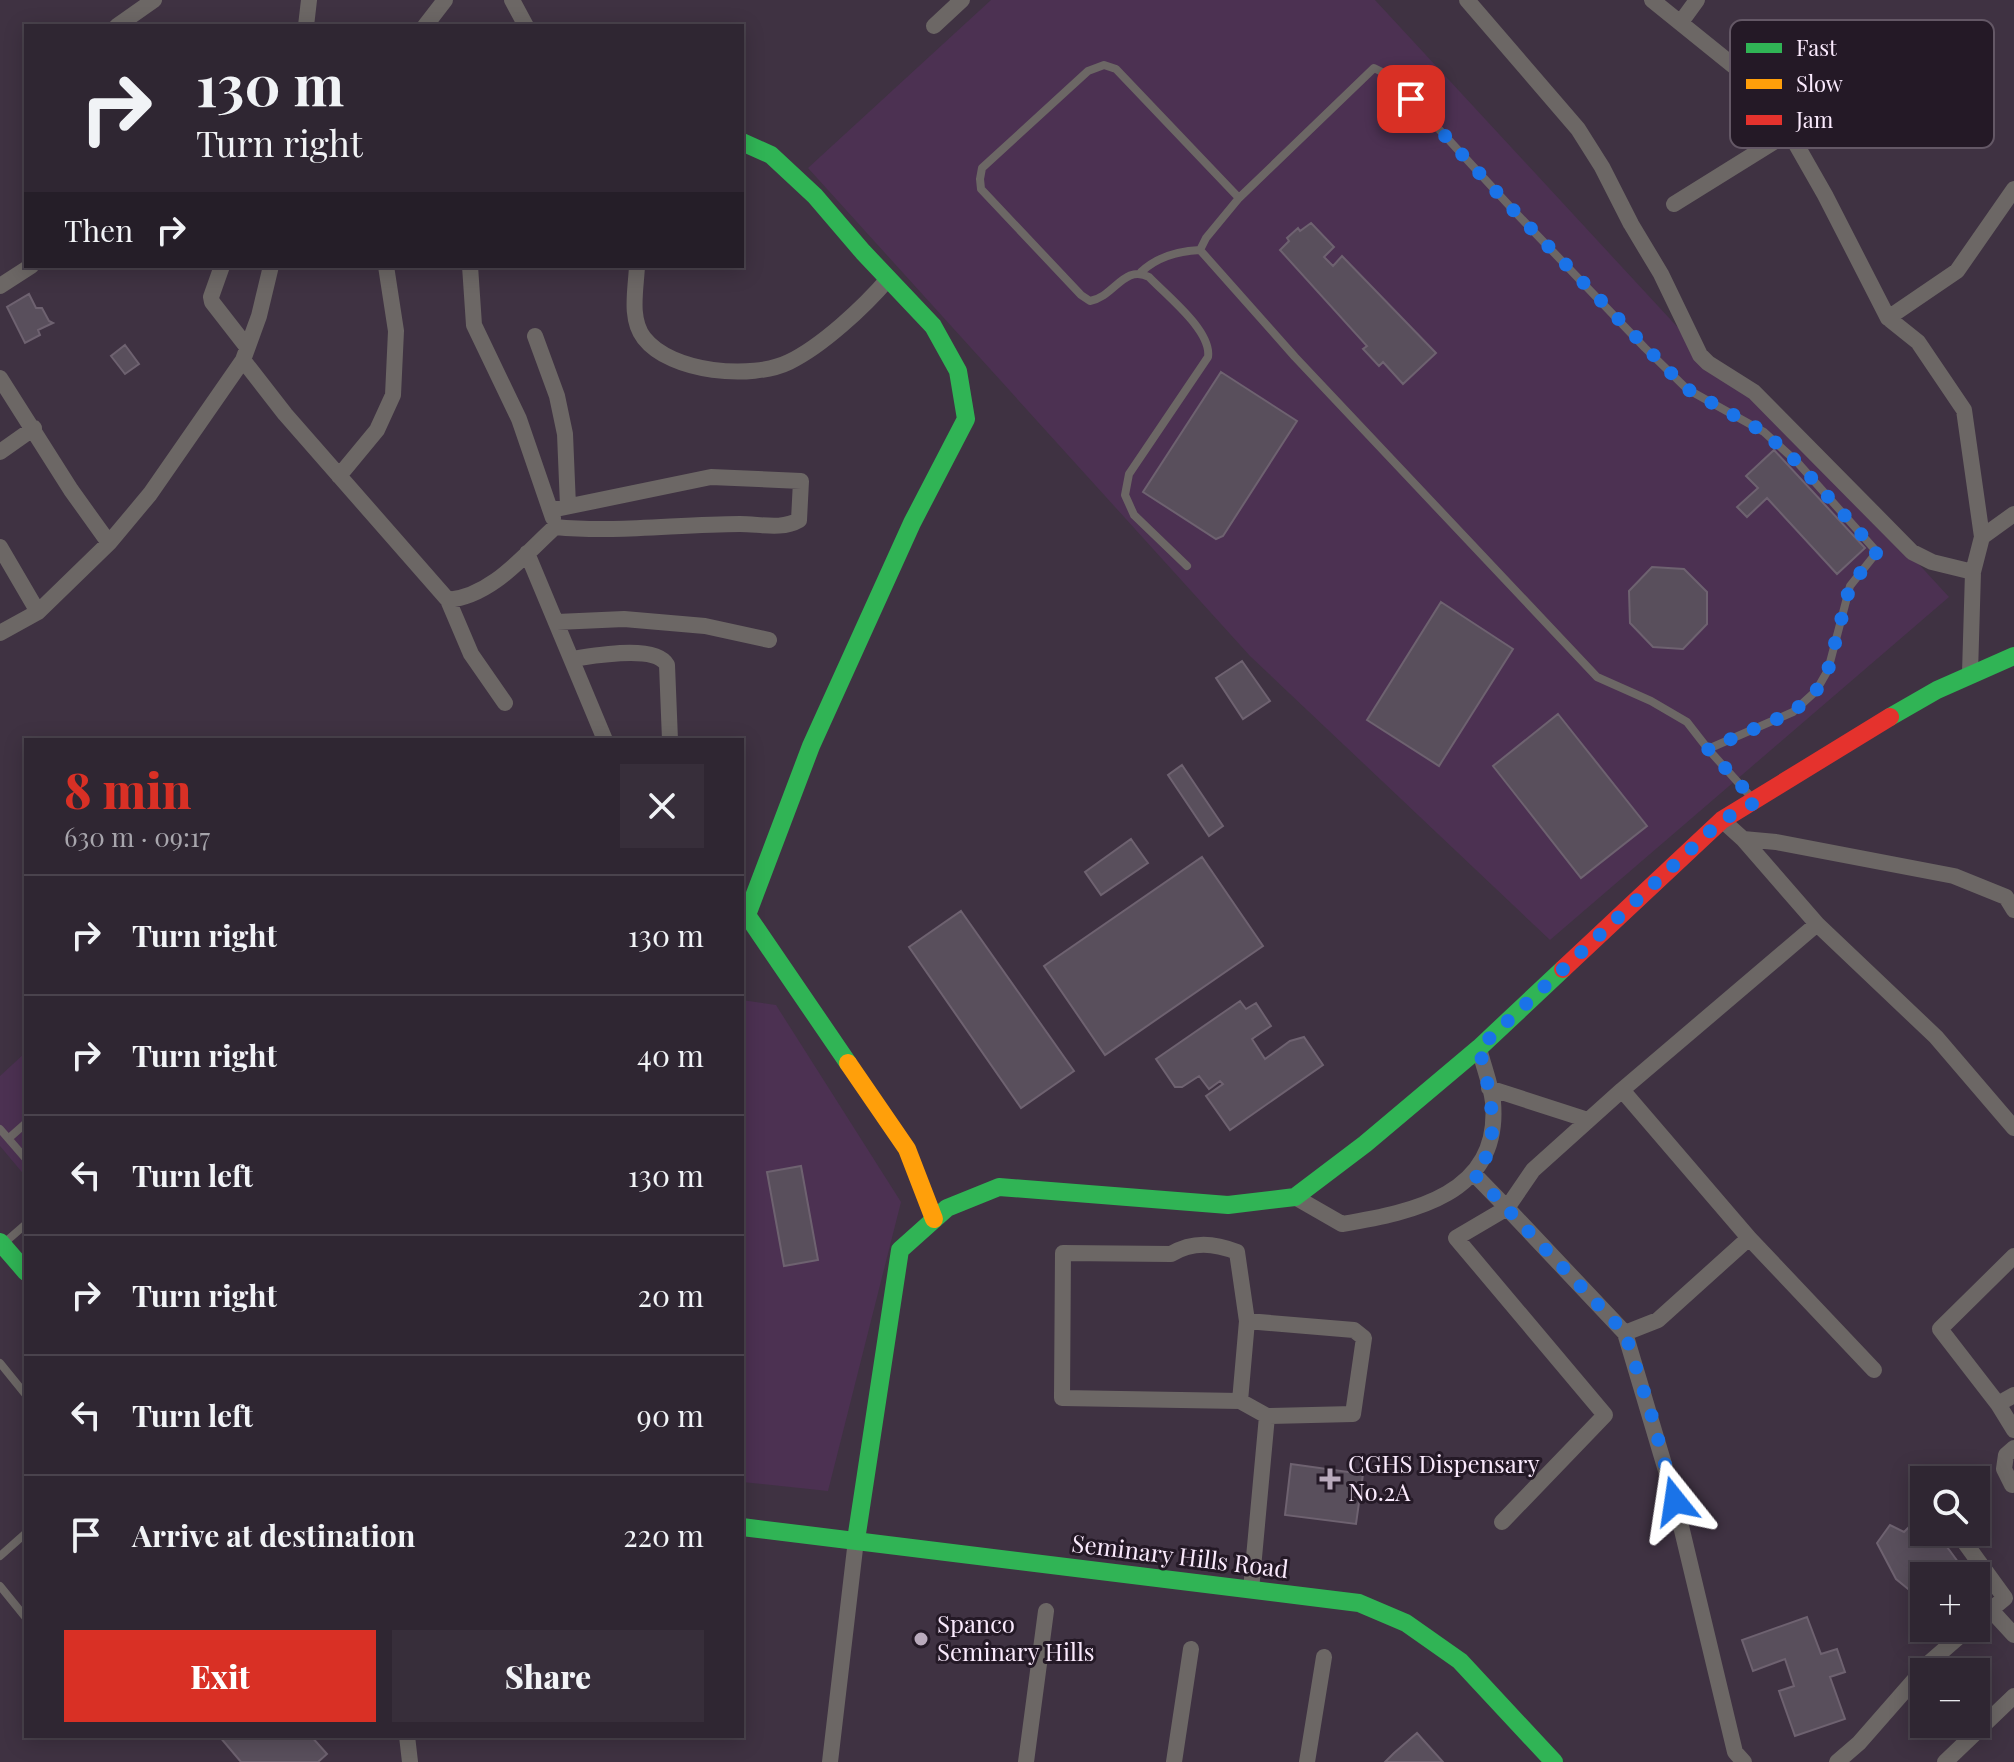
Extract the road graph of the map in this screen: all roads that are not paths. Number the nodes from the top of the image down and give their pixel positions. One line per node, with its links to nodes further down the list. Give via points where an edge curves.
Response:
1 (154, 0): 10 (street)
2 (309, 0): 11 (street)
3 (445, 0): 12 (street)
4 (512, 0): 13 (street)
5 (962, 0): 14 (street)
6 (1467, 0): 47 (street, via 1578,129 1661,274 1700,355 1754,392 1912,552)
7 (1652, 0): 9 (street)
8 (1697, 0): 9 (street)
9 (1681, 22): 15 (street)
10 (120, 24)
11 (306, 24)
12 (427, 24)
13 (525, 24)
14 (934, 26)
15 (1730, 62)
16 (744, 143): 30 (street, via 771,155 815,196)
17 (1764, 148): 21 (street)
18 (1798, 148): 32 (street)
19 (2014, 189): 32 (street, via 1957,271)
20 (1239, 198): 22 (lane); 29 (lane, via 1116,69 1104,65 1088,71 982,168 981,189 1090,301 1131,273); 59 (lane, via 1374,68 1390,76 1687,389 1764,432 1877,552 1850,586 1828,670 1816,691 1793,712)
21 (1674, 204)
22 (1200, 250): 29 (lane, via 1169,256); 59 (lane, via 1597,677 1687,722)
23 (28, 268): 31 (street)
24 (221, 268): 34 (street, via 212,302)
25 (271, 268): 34 (street)
26 (386, 268): 38 (street, via 396,331 393,395 377,430)
27 (470, 268): 39 (street, via 474,325)
28 (637, 268): 30 (street, via 634,312 644,338 666,356 704,369 743,373 788,363 837,329)
29 (1141, 272): 46 (lane, via 1204,334 1209,348 1202,367 1129,474 1125,495 1134,515)
30 (888, 279): 77 (street, via 933,326 952,359 966,419 912,523 811,746 747,915 907,1149)
31 (0, 286)
32 (1888, 318): 42 (street, via 1918,342 1964,410)
33 (535, 336): 39 (street, via 565,434)
34 (245, 353): 38 (street, via 285,414); 43 (street, via 150,494)
35 (0, 378): 36 (street)
36 (34, 428): 37 (street); 43 (street)
37 (0, 452)
38 (339, 476): 48 (street)
39 (560, 508): 41 (street); 41 (street, via 711,477 801,481 799,520 789,526 601,531)
40 (2014, 514): 42 (street)
41 (555, 527): 45 (street)
42 (1982, 537): 47 (street)
43 (109, 543): 49 (street)
44 (0, 547): 49 (street)
45 (527, 553): 48 (street, via 488,588); 50 (street)
46 (1187, 566)
47 (1973, 572): 55 (street)
48 (448, 600): 56 (street, via 471,654)
49 (38, 612): 51 (street)
50 (557, 622): 52 (street, via 624,619 705,626); 54 (street)
51 (0, 633)
52 (769, 640)
53 (2014, 656): 55 (street)
54 (572, 659): 57 (street); 58 (street, via 608,654 663,658)
55 (1970, 673): 60 (street, via 1912,702)
56 (505, 703)
57 (600, 736)
58 (670, 738)
59 (1708, 749): 60 (lane)
60 (1756, 802): 61 (street)
61 (1722, 820): 62 (street); 65 (street)
62 (1743, 839): 63 (street, via 1954,876 2006,897); 64 (street)
63 (2014, 910)
64 (1817, 924): 67 (street); 70 (street, via 1936,1037)
65 (1479, 1048): 66 (street); 75 (street)
66 (1489, 1088): 68 (street); 74 (street, via 1489,1147)
67 (1622, 1090): 68 (street); 79 (street)
68 (1588, 1120): 76 (street, via 1533,1170)
69 (24, 1125): 72 (lane)
70 (2014, 1128)
71 (0, 1129): 72 (lane)
72 (9, 1138): 73 (lane)
73 (24, 1157)
74 (1473, 1173): 75 (street, via 1439,1199 1394,1215 1342,1224); 76 (street)
75 (1295, 1197): 77 (street, via 1228,1205 999,1187 947,1208)
76 (1507, 1208): 84 (street); 95 (street, via 1456,1238 1605,1415)
77 (934, 1219): 98 (street, via 900,1250)
78 (24, 1226): 80 (lane)
79 (1749, 1238): 84 (street, via 1658,1320); 86 (street)
80 (1, 1243): 82 (street)
81 (2014, 1256): 90 (street, via 1940,1329)
82 (24, 1270)
83 (1247, 1321): 89 (street); 89 (street, via 1237,1252 1224,1247 1183,1247 1171,1254 1063,1253 1062,1398); 91 (street, via 1354,1330 1364,1338 1353,1414)
84 (1625, 1333): 118 (street, via 1675,1501 1735,1752)
85 (0, 1363): 87 (lane)
86 (1874, 1370)
87 (24, 1393)
88 (2014, 1395): 90 (street)
89 (1240, 1401): 91 (street)
90 (1998, 1404): 92 (street)
91 (1267, 1416): 102 (street)
92 (2014, 1430)
93 (2014, 1448): 94 (street, via 2006,1455 2004,1469)
94 (2012, 1485)
95 (1502, 1522)
96 (744, 1527): 98 (street, Seminary Hills Road)
97 (24, 1535): 100 (lane)
98 (856, 1540): 102 (street, Seminary Hills Road); 113 (street)
99 (1967, 1546): 103 (street, via 2005,1598)
100 (0, 1556)
101 (0, 1586): 105 (lane)
102 (1251, 1590): 117 (street, Seminary Hills Road, via 1359,1603 1406,1623 1460,1661)
103 (1991, 1610): 106 (street)
104 (1046, 1611): 114 (street)
105 (24, 1616)
106 (2014, 1635)
107 (1953, 1642): 119 (street)
108 (1191, 1649): 115 (street)
109 (1324, 1657): 116 (street)
110 (2014, 1696): 120 (street)
111 (407, 1738): 112 (street)
112 (410, 1762)
113 (830, 1762)
114 (1026, 1762)
115 (1174, 1762)
116 (1307, 1762)
117 (1554, 1762)
118 (1744, 1762)
119 (1837, 1762)
120 (1945, 1762)

